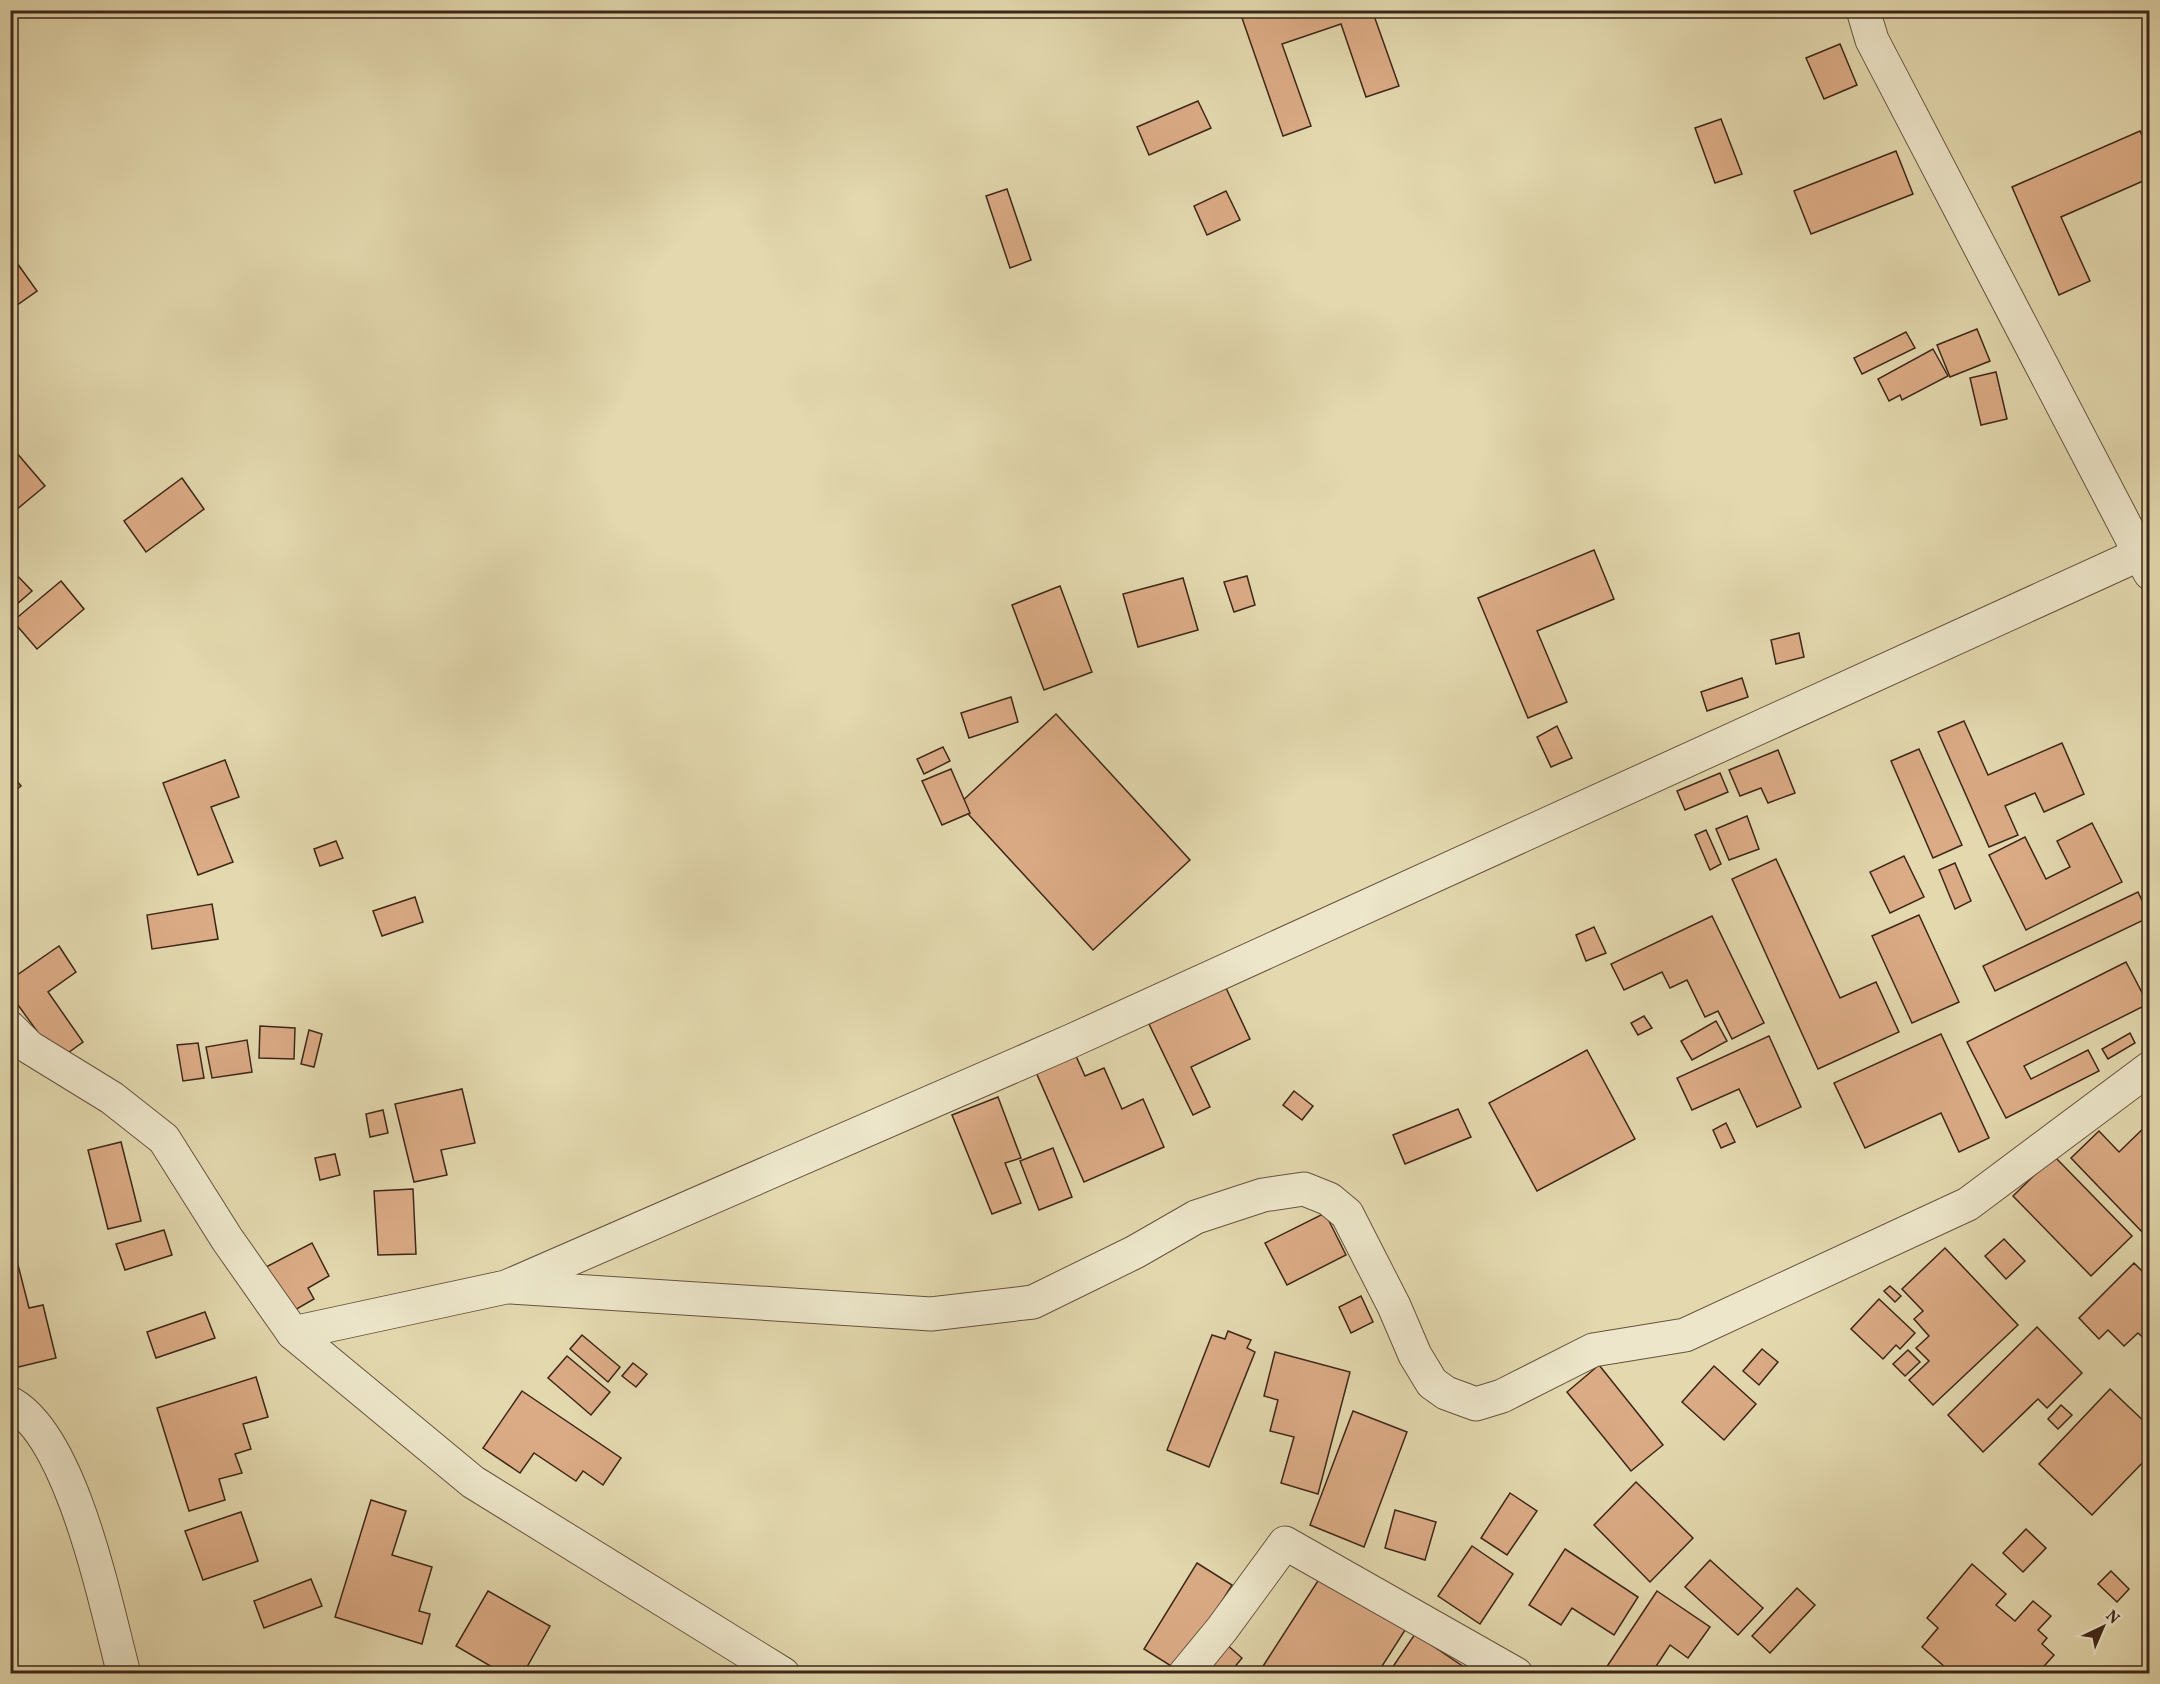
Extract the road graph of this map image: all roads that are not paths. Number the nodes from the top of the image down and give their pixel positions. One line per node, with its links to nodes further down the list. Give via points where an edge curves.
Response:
1 (1863, 10): 2 (street, via 1872,40)
2 (2145, 564): 5 (street)
3 (17, 1046): 6 (street, via 112,1098 164,1139)
4 (2150, 1068): 5 (street, via 1968,1204 1685,1335 1593,1350 1502,1396 1476,1404 1432,1383 1347,1214 1329,1199 1304,1189 1263,1195 1197,1217 1033,1302 932,1314)
5 (506, 1287): 6 (street)
6 (293, 1333): 9 (street, via 473,1482)
7 (10, 1403): 8 (street, via 21,1409 50,1444 72,1493)
8 (124, 1674)
9 (783, 1674)
10 (1185, 1674): 11 (street, via 1285,1543)
11 (1516, 1674)

